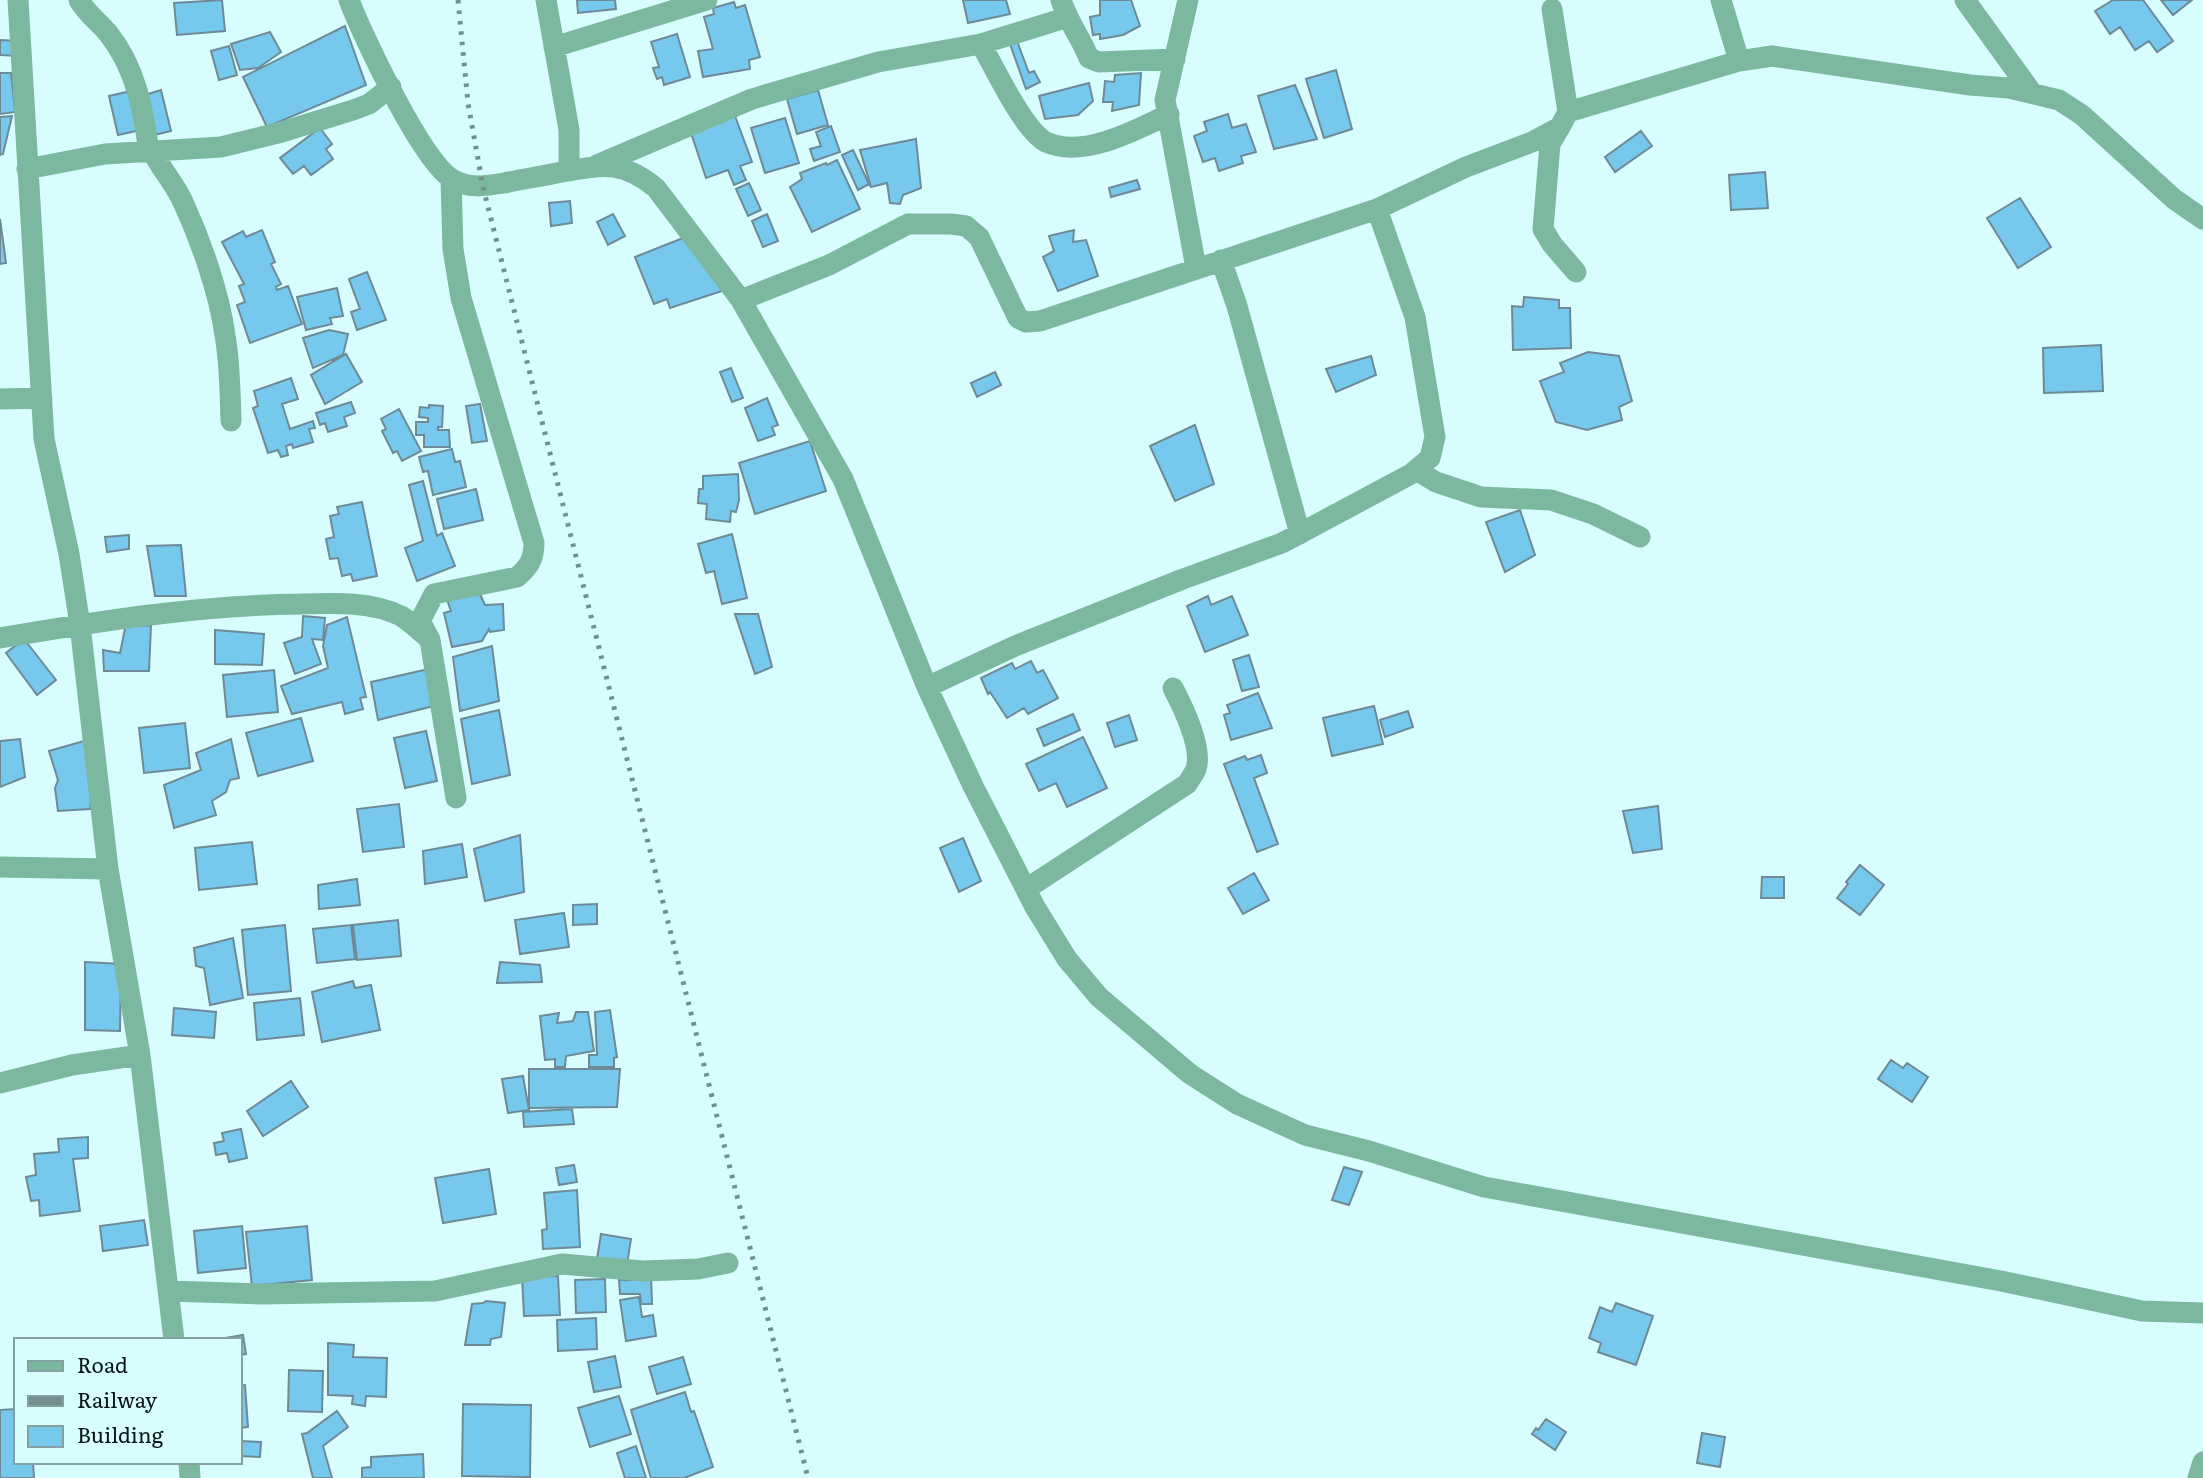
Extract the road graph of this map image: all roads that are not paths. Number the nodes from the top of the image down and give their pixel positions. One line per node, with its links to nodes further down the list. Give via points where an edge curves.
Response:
1 (18, 0): 21 (street)
2 (79, 0): 19 (street, via 126,61 141,99)
3 (349, 0): 15 (street)
4 (546, 0): 12 (street)
5 (707, 0): 12 (street)
6 (1188, 0): 13 (street)
7 (1721, 0): 14 (street)
8 (1965, 0): 16 (street)
9 (1064, 8): 11 (street); 13 (street, via 1089,58 1099,62)
10 (1552, 9): 18 (street)
11 (981, 44): 17 (street, via 1016,107 1044,141 1088,145 1127,134); 20 (street, via 878,62 751,99)
12 (554, 47): 22 (street, via 569,130)
13 (1175, 59): 17 (street, via 1164,100)
14 (1739, 61): 16 (street, via 1772,56); 18 (street)
15 (390, 87): 19 (street, via 369,104 282,132 221,146); 23 (street, via 412,128)
16 (2032, 93): 25 (street, via 2059,100 2082,115 2174,199)
17 (1169, 114): 27 (street)
18 (1564, 119): 24 (street, via 1532,142); 28 (street, via 1550,144 1543,229)
19 (151, 152): 21 (street, via 105,154); 32 (street, via 182,198 213,288 227,350)
20 (597, 165): 22 (street); 29 (street, via 626,169 656,188)
21 (26, 169): 31 (street)
22 (569, 171): 23 (street, via 483,187)
23 (451, 179): 38 (street, via 453,249 461,298 530,526 534,557 517,577 434,594 420,621)
24 (1377, 209): 26 (street); 33 (street, via 1415,317 1435,437 1430,458)
25 (2203, 219)
26 (1221, 260): 27 (street); 34 (street)
27 (1196, 268): 29 (street, via 1026,322 1018,318 979,237 966,226 908,224 829,265)
28 (1576, 272)
29 (741, 300): 39 (street, via 843,479)
30 (0, 398): 31 (street)
31 (42, 398): 36 (street, via 44,439)
32 (231, 421)
33 (1416, 470): 34 (street); 35 (street, via 1481,497 1551,500)
34 (1300, 534): 39 (street, via 1015,646)
35 (1640, 537)
36 (80, 625): 37 (street); 38 (street, via 259,604 339,603 401,616); 43 (street)
37 (0, 638)
38 (430, 640): 41 (street)
39 (927, 687): 44 (street)
40 (1173, 688): 44 (street, via 1196,752 1195,770 1187,784)
41 (456, 798)
42 (0, 867): 43 (street)
43 (108, 869): 45 (street)
44 (1026, 889): 49 (street, via 1067,959 1099,997 1190,1074 1237,1104 1305,1135 1484,1187 2142,1311)
45 (140, 1055): 46 (street, via 72,1065); 48 (street)
46 (0, 1083)
47 (728, 1263): 48 (street, via 643,1271 562,1264 435,1291)
48 (168, 1291): 50 (street)
49 (2203, 1313)
50 (174, 1338)
51 (2203, 1462): 52 (street)
52 (2199, 1478)

